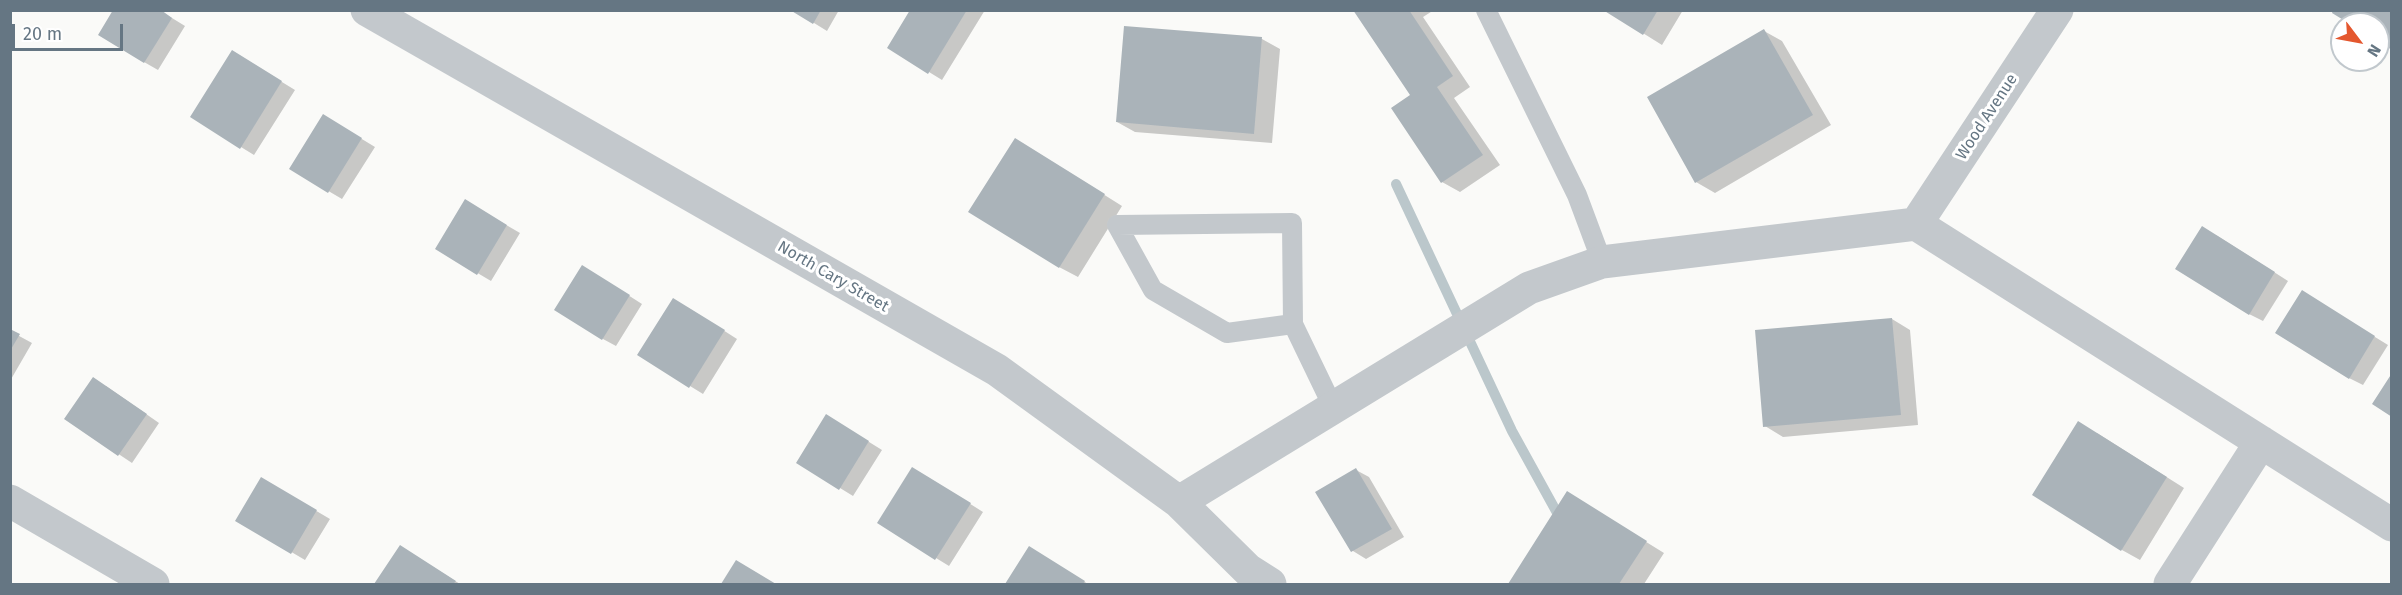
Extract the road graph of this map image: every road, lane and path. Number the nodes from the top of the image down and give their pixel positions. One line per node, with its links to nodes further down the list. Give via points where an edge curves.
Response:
1 (367, 10): 10 (street, North Cary Street, via 997,370)
2 (1486, 10): 5 (lane, via 1577,195)
3 (2057, 10): 4 (street, Wood Avenue)
4 (1916, 224): 5 (street); 8 (street)
5 (1602, 262): 7 (street, via 1529,288)
6 (1293, 324): 6 (lane, via 1292,223 1117,225 1153,290 1227,333); 7 (lane)
7 (1333, 407): 10 (street)
8 (2260, 442): 11 (street); 14 (street)
9 (10, 501): 12 (street)
10 (1179, 502): 13 (street, North Cary Street, via 1248,570)
11 (2391, 525)
12 (153, 585)
13 (1270, 585)
14 (2170, 585)

